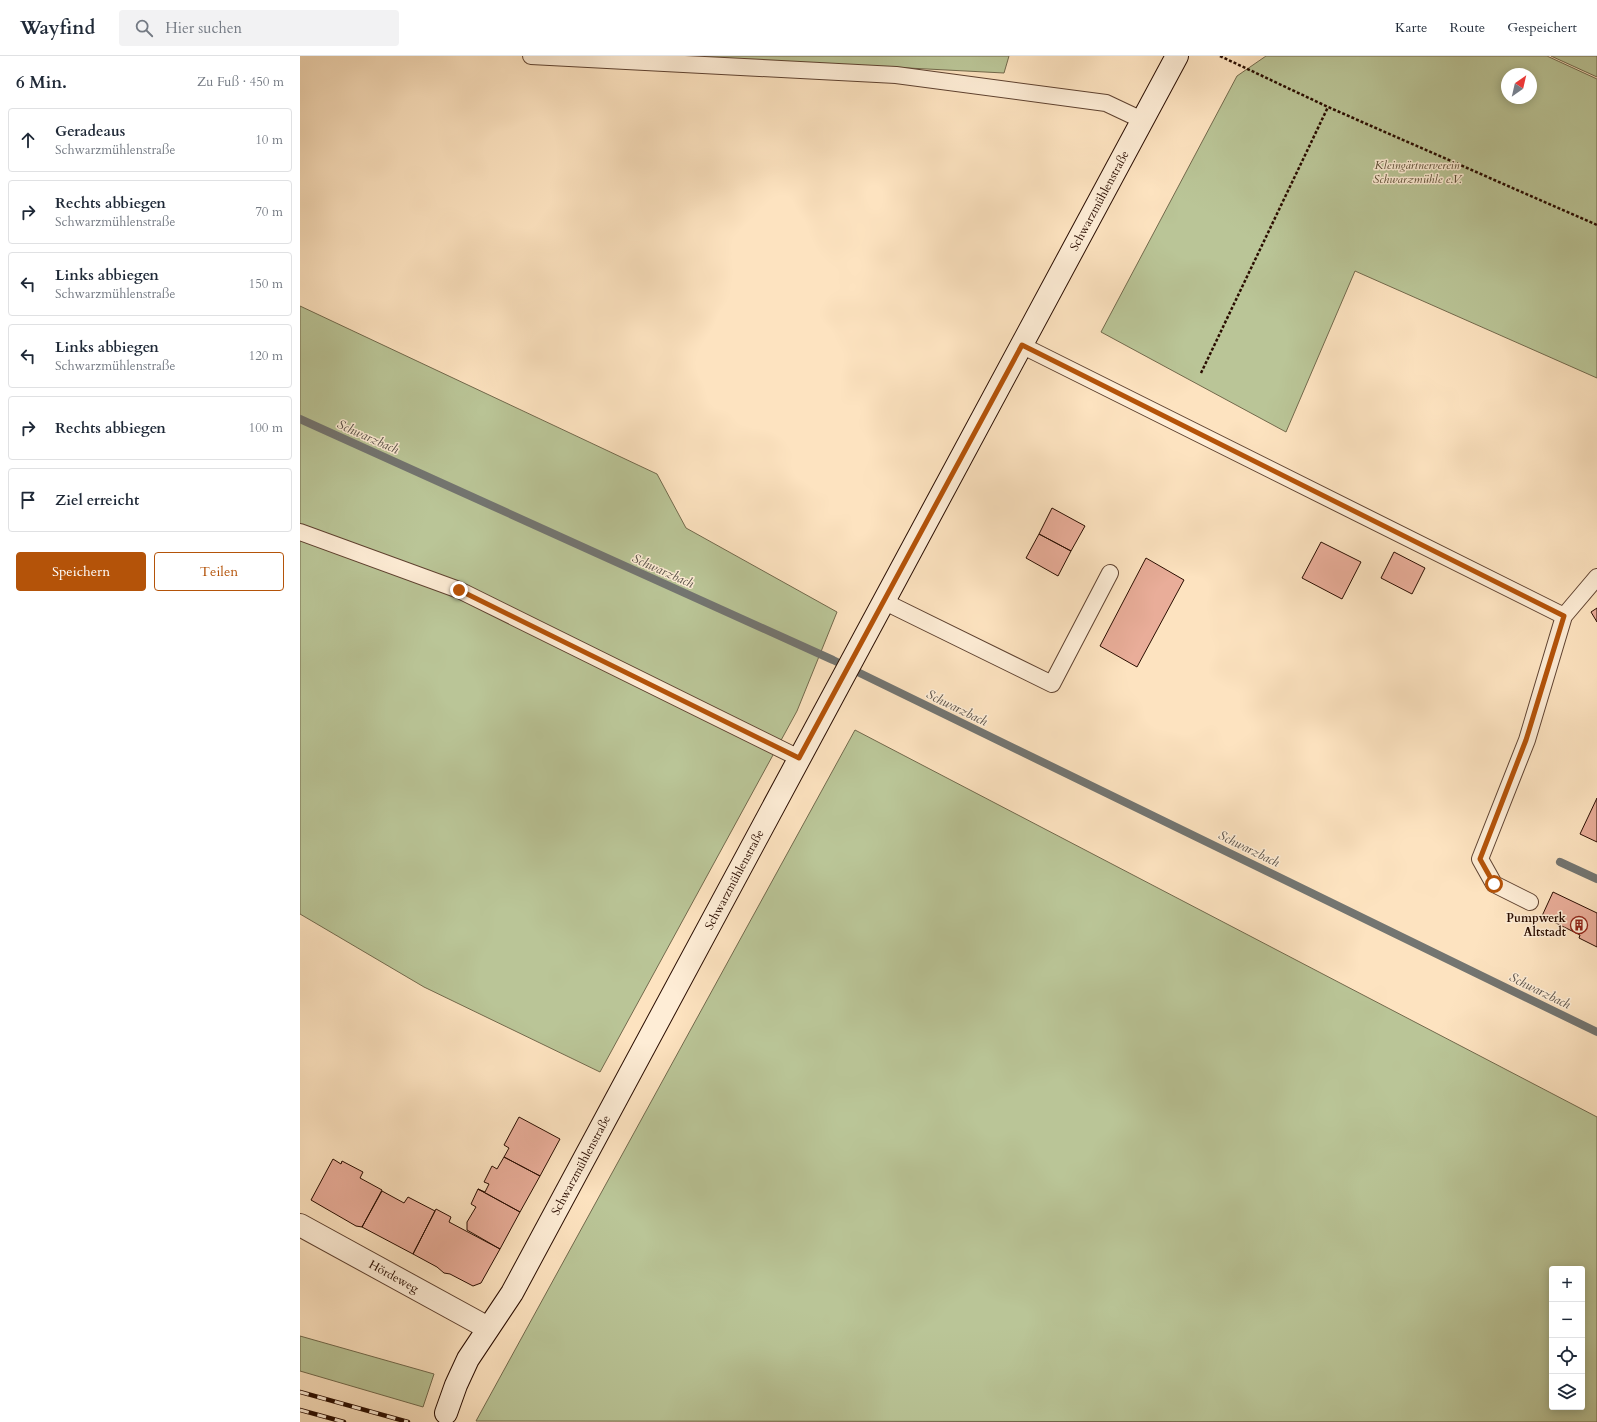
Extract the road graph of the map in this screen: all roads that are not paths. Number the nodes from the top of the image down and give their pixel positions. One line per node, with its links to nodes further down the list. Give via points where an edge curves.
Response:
1 (531, 56): 3 (lane, via 896,74 1106,103)
2 (1177, 56): 3 (street, Schwarzmühlenstraße)
3 (1142, 120): 4 (street, Schwarzmühlenstraße)
4 (1022, 345): 8 (street, Schwarzmühlenstraße); 9 (lane)
5 (300, 532): 10 (lane, via 459,590)
6 (1110, 573): 8 (lane, via 1052,684)
7 (1597, 577): 9 (lane)
8 (883, 601): 10 (street, Schwarzmühlenstraße)
9 (1564, 616): 11 (lane, via 1526,740 1480,859 1494,884)
10 (799, 758): 13 (street, Schwarzmühlenstraße, via 512,1293)
11 (1530, 902)
12 (300, 1225): 13 (street, Hördeweg)
13 (488, 1328): 14 (street, Schwarzmühlenstraße, via 468,1359)
14 (446, 1413)

